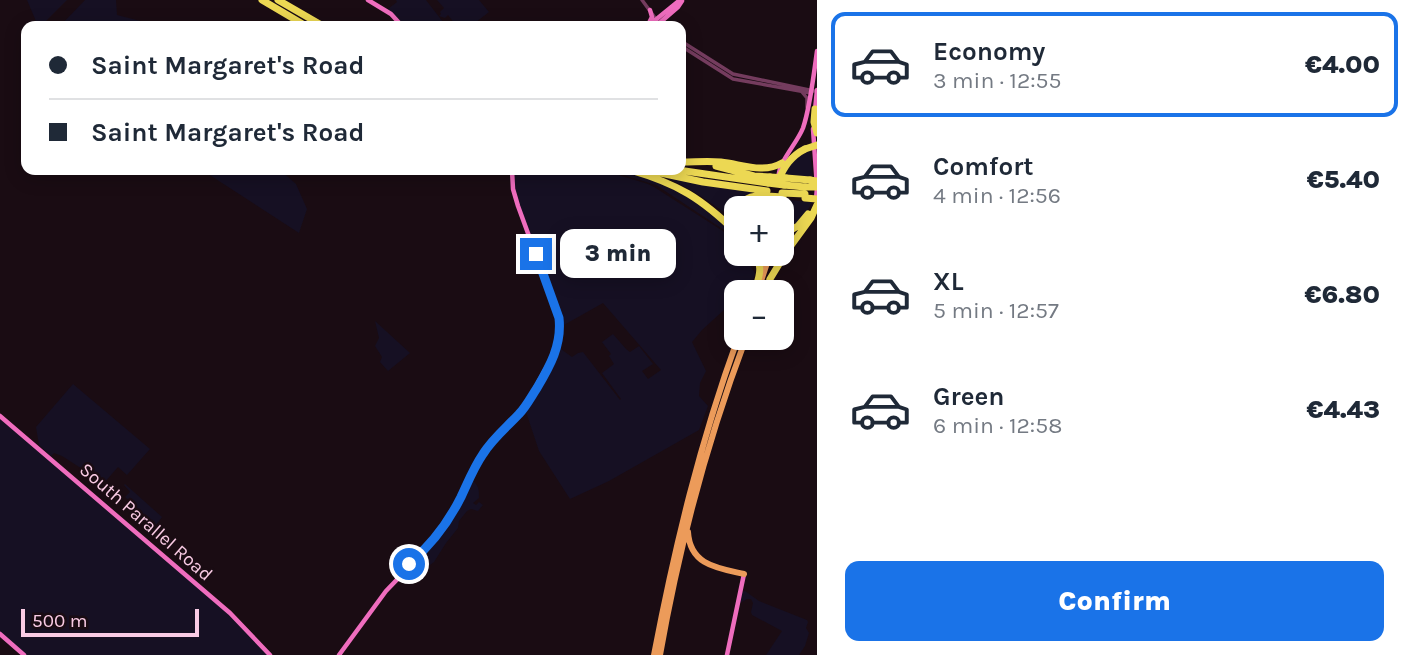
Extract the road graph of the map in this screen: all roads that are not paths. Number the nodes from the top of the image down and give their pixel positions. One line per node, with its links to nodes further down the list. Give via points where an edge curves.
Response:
1 (262, 0): 8 (highway)
2 (278, 0): 9 (highway)
3 (368, 0): 10 (main road)
4 (642, 0): 7 (street)
5 (681, 0): 6 (main road); 13 (main road)
6 (678, 7): 14 (main road); 15 (main road)
7 (650, 10): 11 (main road); 12 (street)
8 (298, 21)
9 (314, 21)
10 (397, 21)
11 (651, 21)
12 (658, 21)
13 (661, 21)
14 (661, 21)
15 (667, 21)
16 (686, 44): 20 (street, via 733,74)
17 (686, 49): 19 (street, via 733,79)
18 (817, 51): 20 (main road)
19 (795, 90): 20 (street); 21 (street, via 805,95)
20 (814, 92): 21 (main road)
21 (811, 109): 22 (highway); 24 (main road); 36 (main road)
22 (817, 133)
23 (817, 145): 31 (highway, bridge, via 787,163)
24 (782, 163): 25 (highway, via 761,168 721,162); 31 (main road)
25 (686, 165)
26 (686, 165): 31 (highway, via 724,167)
27 (512, 175): 51 (main road, via 518,206 556,307 560,328 556,350 519,414 474,467 450,516 377,601)
28 (646, 175): 39 (highway, via 695,197)
29 (655, 175): 37 (highway, via 680,185)
30 (668, 175): 31 (highway)
31 (776, 187): 33 (highway); 33 (highway); 34 (highway); 35 (highway)
32 (817, 187): 33 (highway, bridge)
33 (808, 188): 36 (highway, bridge)
34 (754, 196)
35 (775, 196)
36 (816, 201): 40 (highway); 41 (highway); 42 (main road)
37 (724, 215)
38 (817, 216): 41 (highway)
39 (724, 220)
40 (794, 228)
41 (800, 234): 42 (highway)
42 (770, 279)
43 (734, 350): 52 (highway, via 695,468)
44 (742, 350): 46 (highway)
45 (0, 416): 50 (main road, South Parallel Road, via 230,613)
46 (696, 492): 47 (highway, via 688,529 692,550 712,567); 53 (highway)
47 (744, 574): 54 (main road)
48 (0, 634): 49 (main road)
49 (24, 655)
50 (270, 655)
51 (339, 655)
52 (653, 655)
53 (660, 655)
54 (727, 655)

